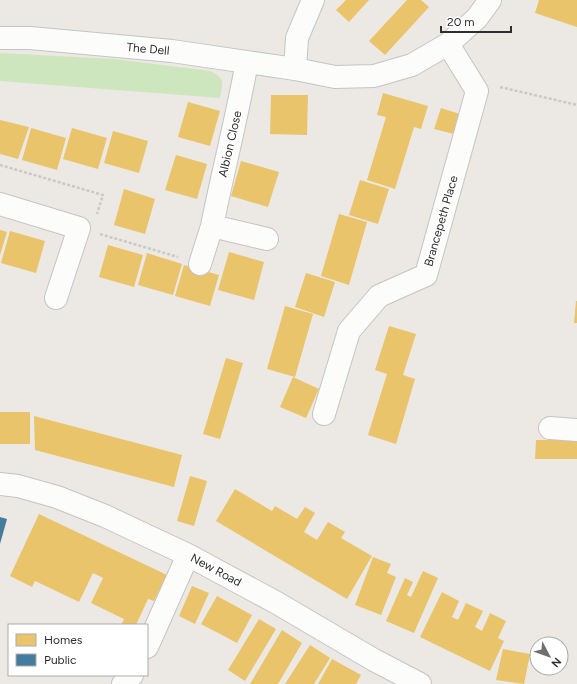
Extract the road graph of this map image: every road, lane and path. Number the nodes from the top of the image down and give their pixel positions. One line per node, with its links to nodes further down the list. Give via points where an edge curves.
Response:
1 (314, 0): 6 (street, via 297,38)
2 (490, 0): 4 (street, The Dell, via 477,18)
3 (0, 38): 5 (street, The Dell, via 30,38 172,51)
4 (448, 44): 6 (street, The Dell, via 412,65 374,76 335,77); 7 (street, Brancepeth Place)
5 (247, 62): 6 (street, The Dell); 11 (street, Albion Close)
6 (294, 69)
7 (470, 80): 8 (path); 16 (street, Brancepeth Place, via 477,91 426,275 379,296 349,331)
8 (577, 105)
9 (0, 165): 12 (path, via 103,195)
10 (0, 204): 12 (street)
11 (212, 226): 13 (street); 14 (street, Albion Close)
12 (85, 230): 14 (path); 15 (street)
13 (267, 240)
14 (200, 264)
15 (56, 298)
16 (324, 414)
17 (550, 428): 18 (street)
18 (577, 430)
19 (0, 484): 20 (street, New Road, via 18,486 57,497 105,516)
20 (188, 555): 21 (street); 24 (street, New Road)
21 (148, 645)
22 (131, 676): 23 (street)
23 (123, 684)
24 (420, 684)

